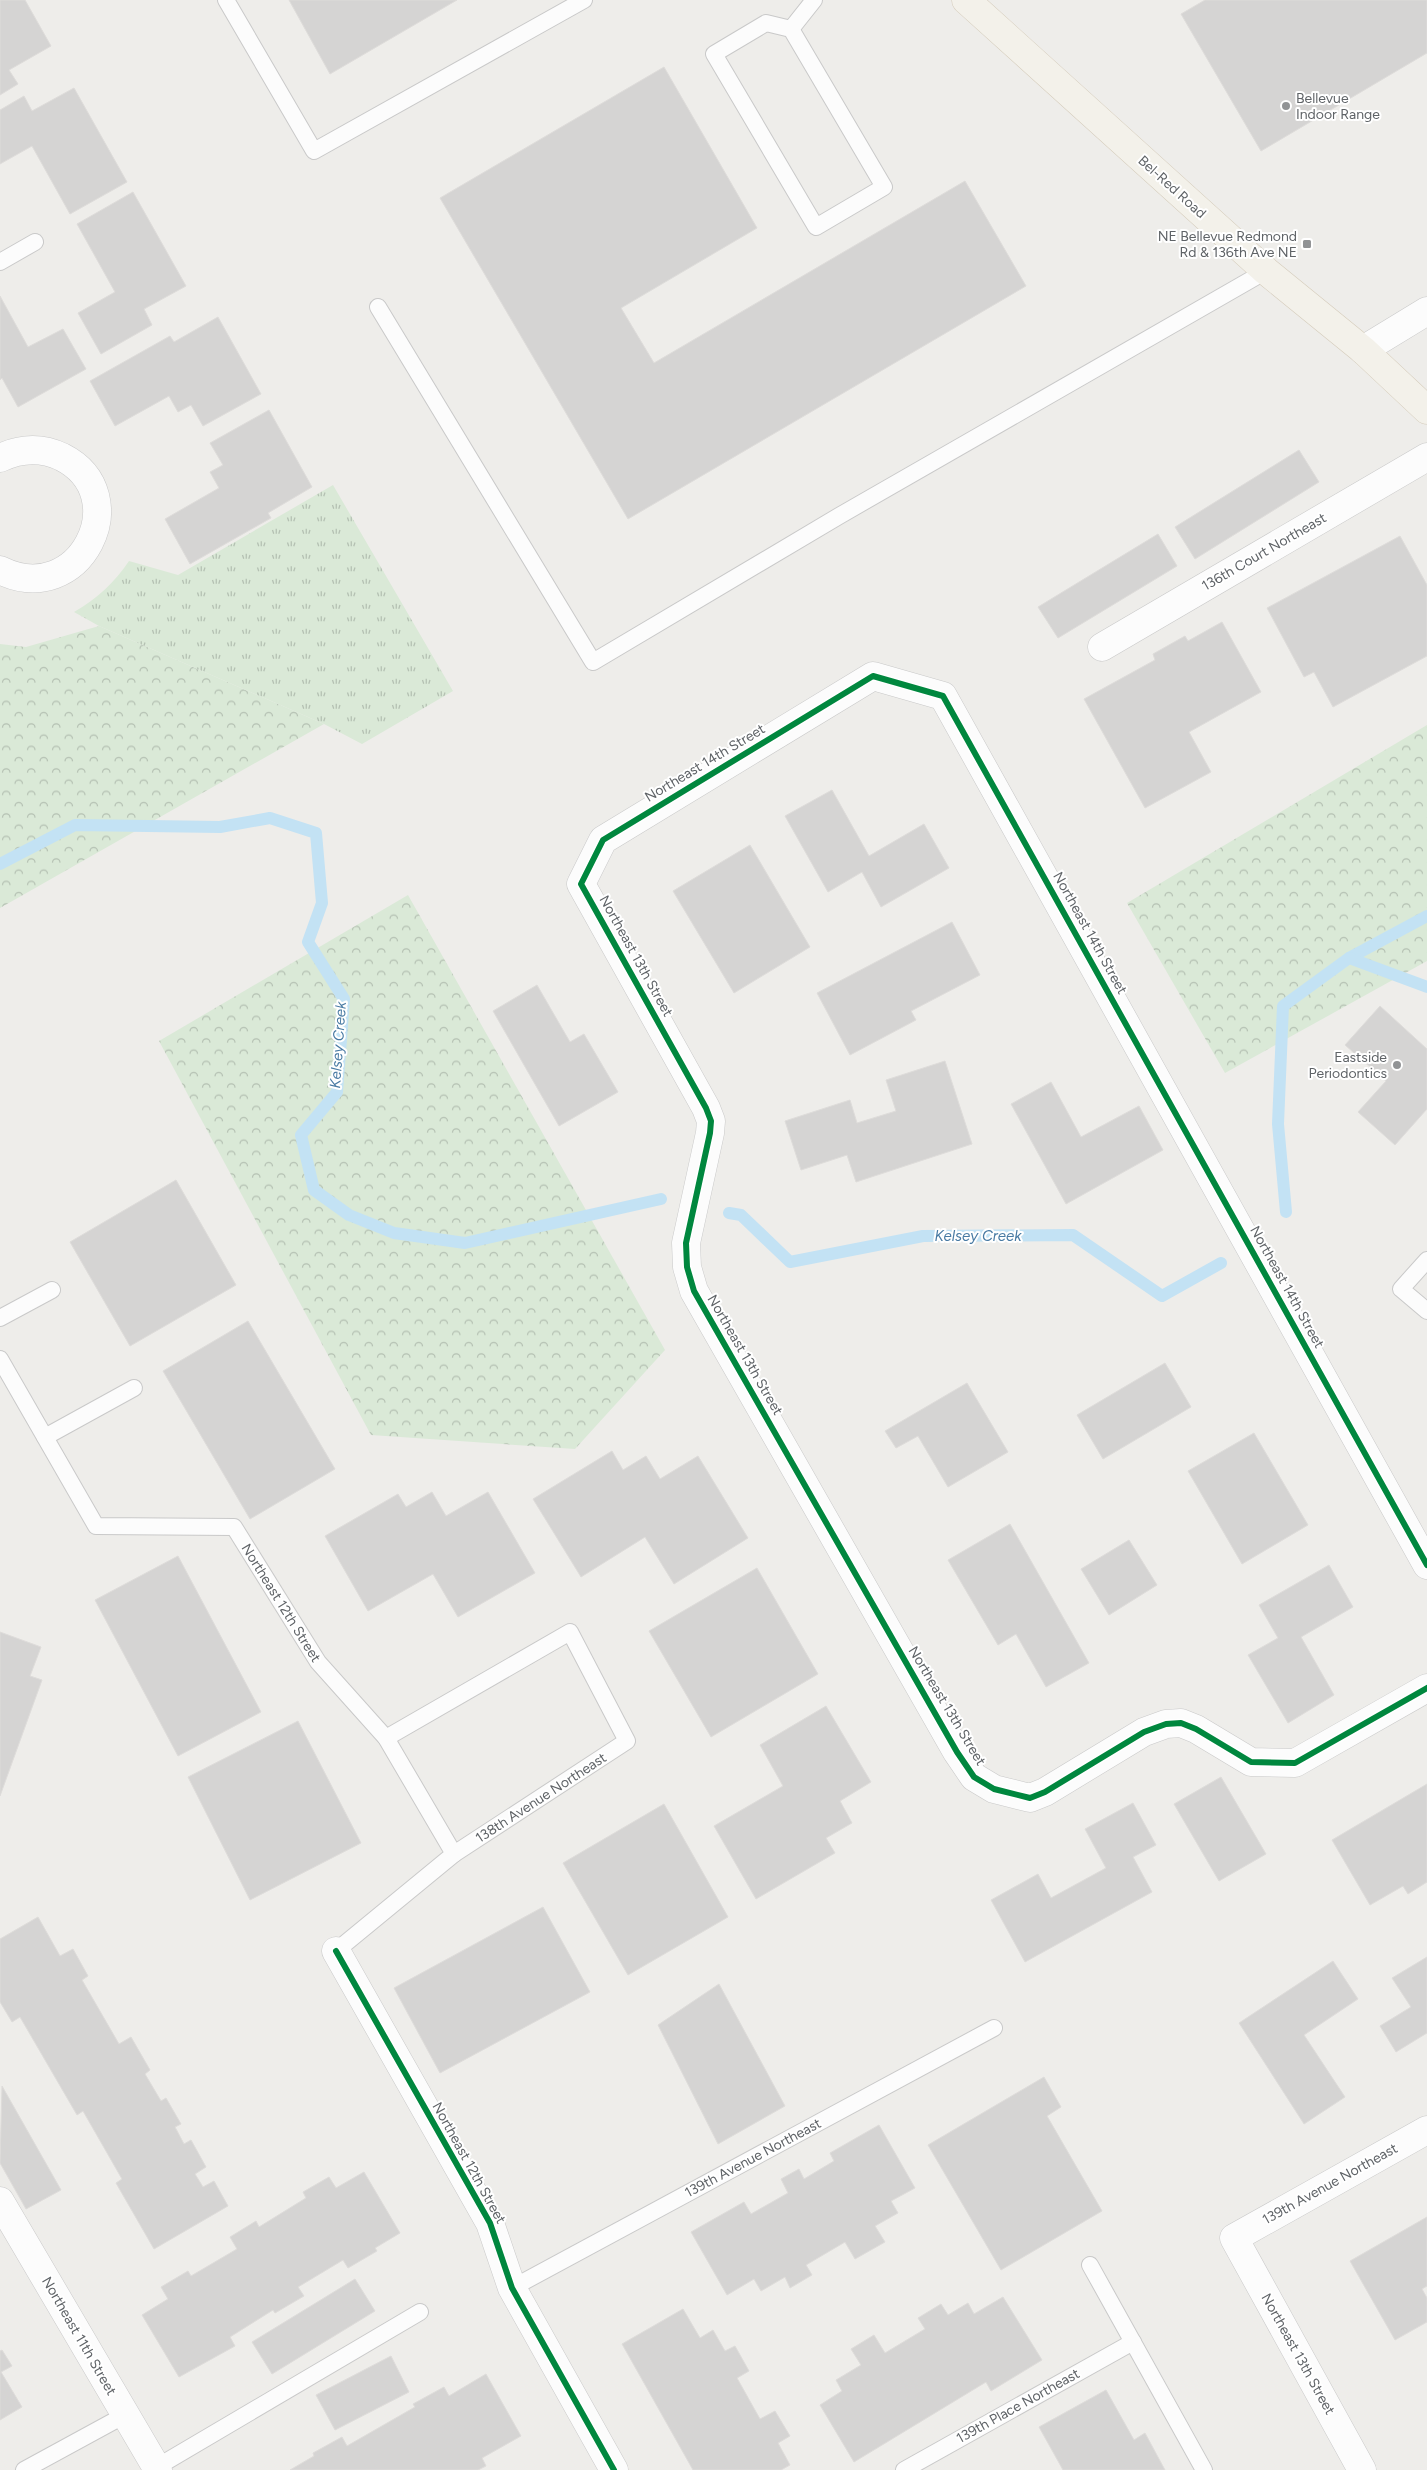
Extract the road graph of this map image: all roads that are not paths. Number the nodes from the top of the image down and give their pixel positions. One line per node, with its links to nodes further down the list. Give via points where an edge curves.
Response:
1 (226, 0): 2 (lane, via 314,151)
2 (584, 0)
3 (814, 0): 5 (lane)
4 (966, 0): 8 (main road, Bel-Red Road)
5 (791, 29): 5 (lane, via 766,23 714,54 816,227 884,187)
6 (35, 242): 7 (lane)
7 (0, 262)
8 (1266, 271): 9 (lane, via 838,516 593,662); 11 (main road, Bel-Red Road)
9 (378, 307)
10 (1427, 311): 11 (street)
11 (1363, 350): 12 (main road, Bel-Red Road)
12 (1427, 410)
13 (1427, 457): 16 (street, 136th Court Northeast)
14 (0, 458): 15 (street, via 12,452 32,449 52,452 70,462 85,476 94,494 98,514 94,534 85,553 70,567 52,576 33,579 12,576)
15 (0, 570)
16 (1102, 648)
17 (581, 884): 25 (street, Northeast 14th Street, via 603,840 873,676 944,696); 26 (street, Northeast 13th Street, via 706,1108 710,1121 686,1243 686,1267 694,1291 974,1777 994,1789 1030,1798 1144,1732 1166,1724 1181,1723 1251,1762 1296,1764)
18 (1427, 1260): 20 (lane, via 1402,1289)
19 (52, 1290): 21 (lane)
20 (1427, 1311)
21 (0, 1318)
22 (0, 1359): 24 (lane, Northeast 12th Street)
23 (134, 1388): 24 (lane)
24 (44, 1436): 27 (lane, Northeast 12th Street, via 96,1526 234,1528 318,1662)
25 (1427, 1565)
26 (1427, 1688)
27 (386, 1738): 28 (lane, Northeast 12th Street); 28 (lane, 138th Avenue Northeast, via 570,1632 627,1741)
28 (454, 1854): 29 (lane, Northeast 12th Street)
29 (336, 1951): 35 (street, Northeast 12th Street, via 490,2223)
30 (994, 2028): 35 (lane, 139th Avenue Northeast)
31 (1427, 2130): 33 (street, 139th Avenue Northeast)
32 (0, 2201): 38 (street, Northeast 11th Street)
33 (1234, 2238): 44 (street, Northeast 13th Street)
34 (1090, 2265): 37 (lane)
35 (512, 2288): 41 (street, Northeast 12th Street)
36 (420, 2312): 39 (lane)
37 (1132, 2342): 42 (lane, 139th Place Northeast); 43 (lane)
38 (125, 2415): 39 (street, Northeast 11th Street); 40 (lane)
39 (157, 2469)
40 (24, 2470)
41 (614, 2470)
42 (904, 2470)
43 (1204, 2470)
44 (1362, 2470)

